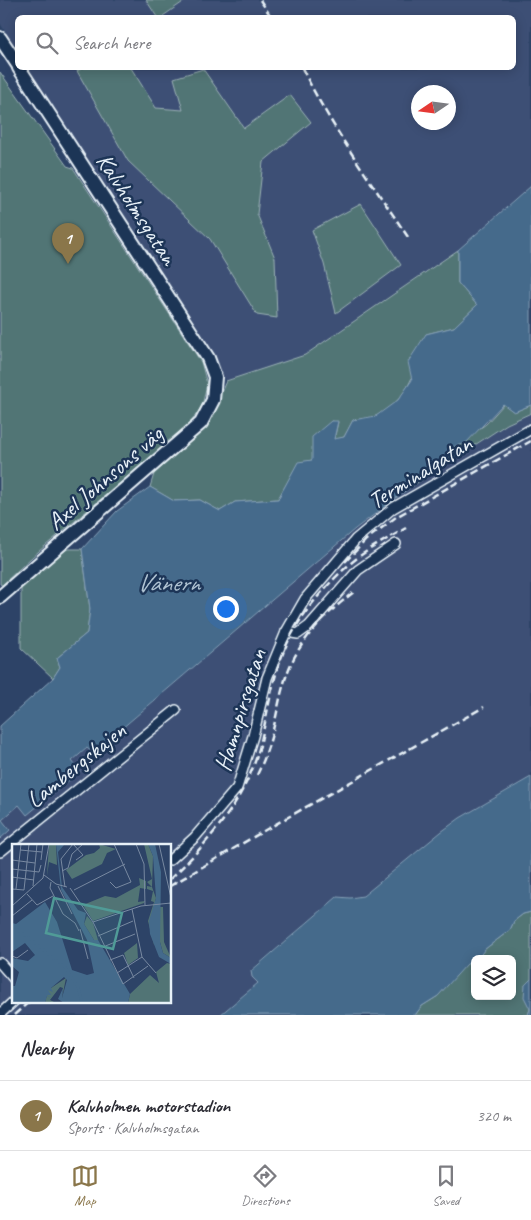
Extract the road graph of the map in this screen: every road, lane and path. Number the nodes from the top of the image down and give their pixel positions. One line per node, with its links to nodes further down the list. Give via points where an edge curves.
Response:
1 (0, 38): 2 (street, Kalvholmsgatan)
2 (15, 61)
3 (21, 70): 4 (street, Kalvholmsgatan, via 208,358)
4 (215, 376): 7 (street, Axel Johnsons väg, via 213,400 201,423)
5 (531, 429): 8 (street, Terminalgatan, via 379,519 356,540 305,599)
6 (396, 544): 8 (street, Hamnpirsgatan, via 358,570 309,626 298,634)
7 (0, 597)
8 (286, 632): 11 (street, Hamnpirsgatan, via 267,678 237,788 195,837)
9 (176, 710): 10 (street, Lambergskajen)
10 (0, 852)
11 (171, 859)
12 (0, 962): 13 (street)
13 (12, 977)
14 (13, 1002): 15 (street)
15 (0, 1014)

